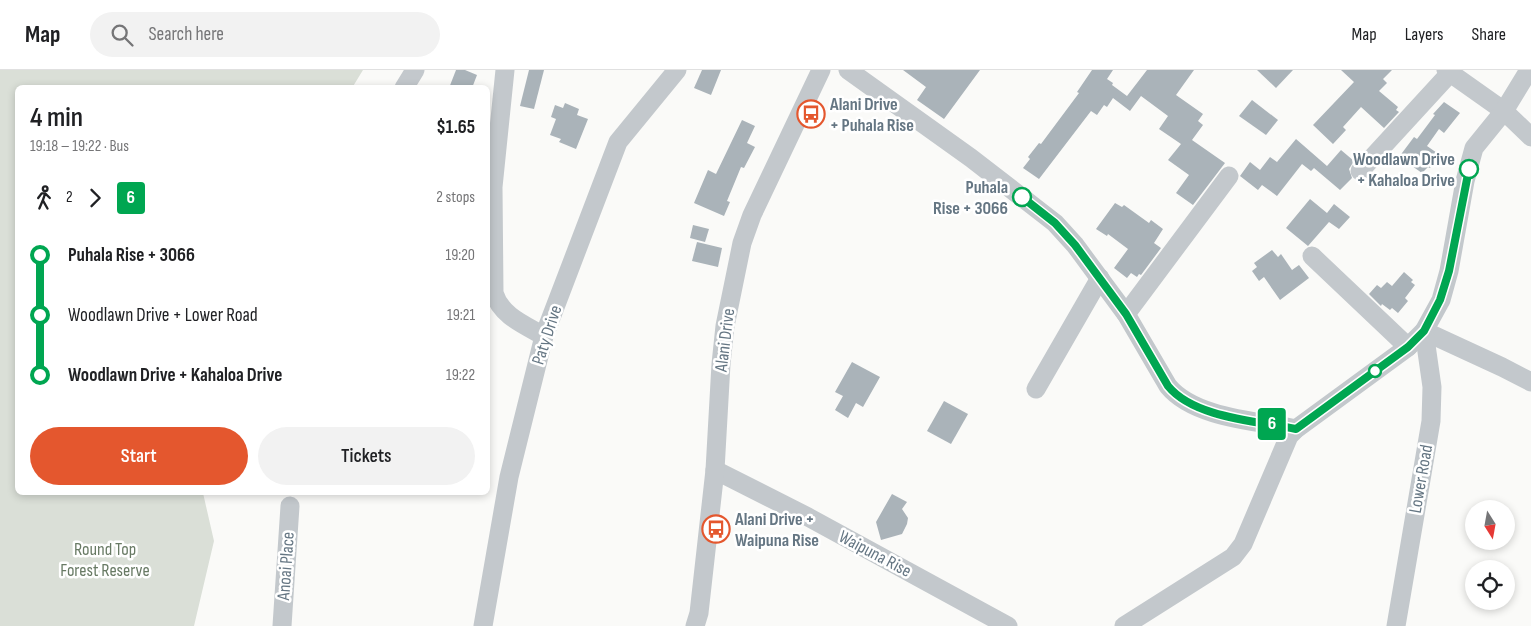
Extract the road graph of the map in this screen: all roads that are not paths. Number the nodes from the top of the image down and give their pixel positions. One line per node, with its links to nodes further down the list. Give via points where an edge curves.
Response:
1 (415, 70): 8 (street)
2 (506, 70): 17 (street, via 493,187 494,293 497,303 507,314)
3 (677, 70): 17 (street, Paty Drive, via 618,142)
4 (821, 70): 22 (street, Alani Drive, via 752,215 742,243 725,326)
5 (848, 70): 14 (street, via 1055,223)
6 (1529, 70): 9 (street)
7 (1448, 71): 9 (street); 11 (street)
8 (406, 85)
9 (1504, 111): 10 (street); 16 (street, via 1474,148 1449,271 1440,300)
10 (1531, 137)
11 (1360, 171)
12 (1229, 176): 15 (street)
13 (1312, 256): 18 (street)
14 (1100, 278): 15 (street); 20 (street)
15 (1126, 314): 21 (street, via 1175,394 1216,414)
16 (1424, 331): 18 (street); 19 (street); 29 (street, Lower Road, via 1432,387 1431,421)
17 (544, 336): 25 (street, Paty Drive, via 509,477)
18 (1408, 347): 21 (street)
19 (1531, 382)
20 (1036, 389)
21 (1296, 429): 28 (street, via 1288,436 1239,551)
22 (714, 470): 26 (street, Alani Drive); 27 (street, Waipuna Rise)
23 (290, 506): 24 (street, Anoai Place)
24 (282, 626)
25 (483, 626)
26 (695, 626)
27 (1008, 626)
28 (1124, 626)
29 (1396, 626)

